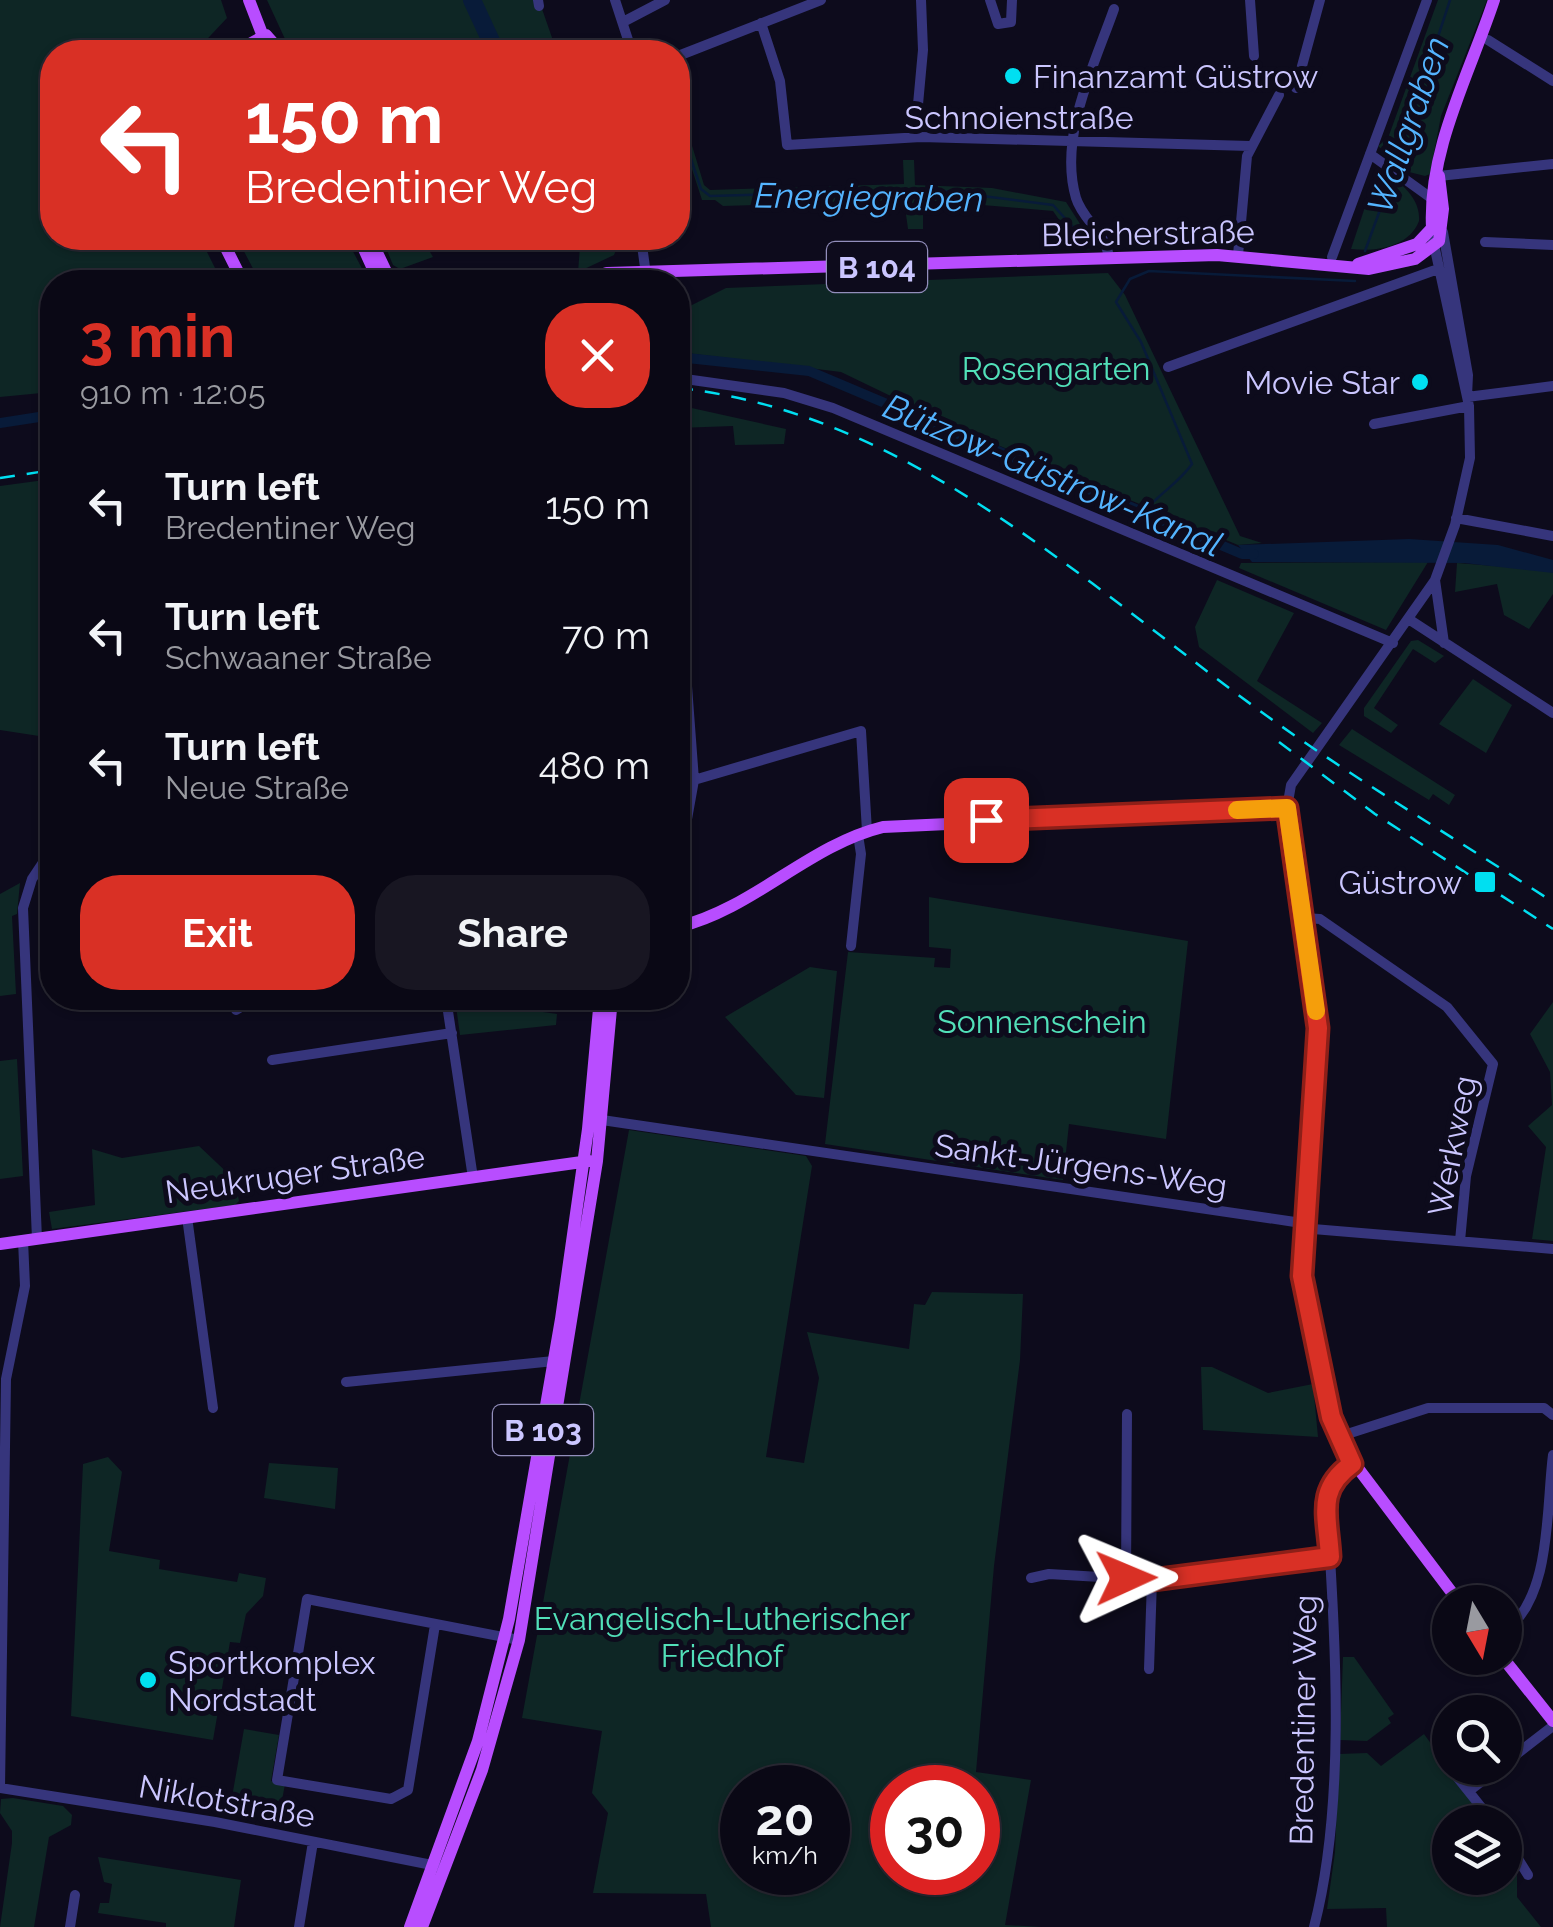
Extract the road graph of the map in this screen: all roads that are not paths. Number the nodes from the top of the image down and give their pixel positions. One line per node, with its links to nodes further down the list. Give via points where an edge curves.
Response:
1 (249, 0): 15 (main road)
2 (615, 0): 13 (street)
3 (665, 0): 13 (street)
4 (821, 0): 14 (street)
5 (921, 0): 26 (street)
6 (990, 0): 7 (street, via 998,24 1011,22)
7 (1012, 0)
8 (1250, 0): 22 (street)
9 (1320, 0): 24 (street)
10 (1427, 0): 29 (street)
11 (1494, 0): 31 (main road, via 1450,114)
12 (1114, 9): 27 (street)
13 (623, 22): 19 (street)
14 (761, 23): 21 (street); 26 (street, Schnoienstraße, via 780,80 787,145)
15 (266, 35): 16 (main road); 17 (main road); 18 (main road)
16 (257, 40)
17 (267, 40)
18 (270, 40)
19 (628, 40)
20 (1488, 40): 23 (street)
21 (690, 51)
22 (1254, 56)
23 (1553, 81)
24 (1296, 88)
25 (1279, 95): 28 (street)
26 (914, 137): 27 (street, Schnoienstraße)
27 (1074, 139): 28 (street, Schnoienstraße); 38 (street, via 1074,192 1106,243)
28 (1250, 146): 36 (street)
29 (1370, 154): 32 (street); 37 (street)
30 (1553, 164): 31 (street)
31 (1439, 176): 32 (main road); 33 (main road)
32 (1431, 198): 33 (main road)
33 (1436, 238): 39 (main road, Bleicherstraße / B 104); 40 (main road, Bleicherstraße); 41 (street); 46 (street, via 1468,375)
34 (1485, 242): 35 (street)
35 (1553, 246)
36 (1238, 255): 38 (main road, Bleicherstraße / B 104); 40 (main road, Bleicherstraße / B 104)
37 (1332, 257)
38 (1108, 259): 42 (main road, Bleicherstraße / B 104)
39 (1415, 259): 40 (main road, Bleicherstraße / B 104); 41 (street)
40 (1351, 266)
41 (1438, 268): 43 (street); 46 (street)
42 (690, 277)
43 (1168, 367)
44 (690, 380): 53 (street, via 784,393 834,408)
45 (1553, 386): 46 (street)
46 (1468, 402): 47 (street); 48 (street, via 1470,458)
47 (1374, 424)
48 (1456, 518): 49 (street); 50 (street)
49 (1553, 536)
50 (1437, 576): 51 (street); 52 (street)
51 (1410, 620): 52 (street); 53 (street)
52 (1444, 642): 55 (street)
53 (1393, 643): 60 (street, via 1292,784)
54 (690, 707): 56 (street)
55 (1553, 712)
56 (694, 755): 57 (street); 58 (street)
57 (690, 756)
58 (694, 780): 59 (street); 61 (street, via 861,730)
59 (690, 802)
60 (1287, 808): 61 (main road, via 918,823); 63 (main road)
61 (862, 833): 64 (main road); 65 (street)
62 (40, 867): 76 (street, via 23,908)
63 (1304, 918): 75 (main road, via 1318,1028); 77 (street, Werkweg, via 1317,918 1429,993 1493,1064 1466,1176)
64 (690, 923)
65 (851, 946)
66 (451, 1010): 69 (street)
67 (599, 1010): 72 (main road)
68 (611, 1010): 71 (main road)
69 (452, 1033): 70 (street); 73 (street)
70 (272, 1060)
71 (602, 1120): 72 (main road); 75 (street, Sankt-Jürgens-Weg)
72 (590, 1161): 73 (main road, Neukruger Straße); 80 (main road, B 103); 96 (main road, B 103)
73 (473, 1178): 74 (main road, Neukruger Straße)
74 (187, 1217): 76 (main road, Neukruger Straße); 82 (street)
75 (1303, 1226): 77 (street, Sankt-Jürgens-Weg); 86 (main road, via 1304,1299)
76 (30, 1240): 78 (main road, Neukruger Straße); 83 (street)
77 (1460, 1241): 79 (street, Sankt-Jürgens-Weg)
78 (0, 1244)
79 (1553, 1250)
80 (554, 1361): 81 (street); 96 (main road, B 103)
81 (346, 1382)
82 (213, 1408)
83 (2, 1410): 103 (street)
84 (1127, 1414): 91 (street)
85 (1553, 1416): 86 (street, via 1544,1408 1428,1408)
86 (1338, 1438): 88 (main road)
87 (1553, 1455): 94 (street, via 1536,1582)
88 (1352, 1464): 89 (street, Bredentiner Weg, via 1326,1491); 93 (main road)
89 (1330, 1557): 92 (street); 115 (street, Bredentiner Weg, via 1335,1720)
90 (1031, 1578): 91 (street)
91 (1126, 1578): 92 (street)
92 (1152, 1580): 97 (street)
93 (1446, 1585)
94 (1522, 1611)
95 (436, 1625): 95 (street, via 307,1600 277,1780 391,1799 408,1790); 96 (street)
96 (512, 1639): 108 (main road, B 103, via 482,1770)
97 (1150, 1669)
98 (1515, 1675): 99 (main road)
99 (1553, 1723): 100 (street)
100 (1522, 1749)
101 (1464, 1785): 104 (street)
102 (1477, 1785): 104 (street)
103 (0, 1788): 106 (street, Niklotstraße)
104 (1469, 1791): 105 (street)
105 (1480, 1805)
106 (313, 1842): 108 (street, Niklotstraße); 112 (street)
107 (1522, 1865): 109 (street)
108 (439, 1867): 113 (main road, B 103); 114 (main road, B 103)
109 (1528, 1875)
110 (75, 1895): 111 (street)
111 (70, 1927)
112 (299, 1927)
113 (410, 1927)
114 (422, 1927)
115 (1314, 1927)

